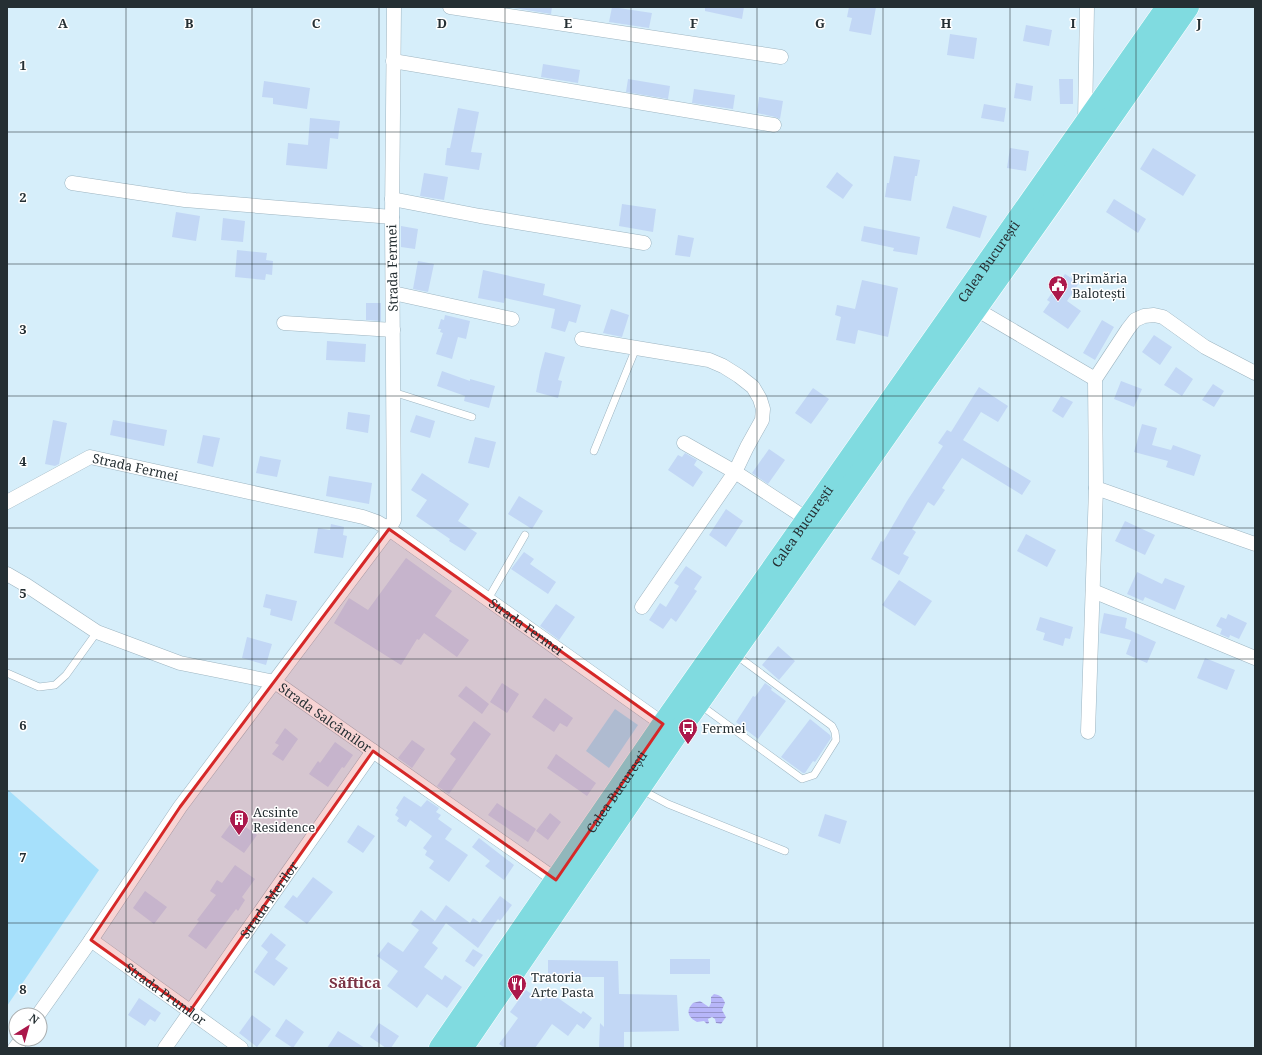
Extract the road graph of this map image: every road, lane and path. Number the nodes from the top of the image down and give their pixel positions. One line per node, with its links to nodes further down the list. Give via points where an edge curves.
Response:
1 (394, 7): 7 (street, Strada Fermei)
2 (450, 7): 6 (street)
3 (1086, 7): 8 (street)
4 (1167, 7): 8 (highway, Calea București)
5 (1188, 7): 15 (highway, Calea București)
6 (781, 57)
7 (393, 60): 9 (street); 11 (street, Strada Fermei)
8 (1085, 123): 30 (highway, Calea București)
9 (774, 125)
10 (72, 184): 12 (street, via 185,200)
11 (392, 199): 12 (street, Strada Fermei); 13 (street)
12 (392, 216): 14 (street, Strada Fermei)
13 (644, 243)
14 (393, 293): 16 (street); 18 (street, Strada Fermei)
15 (976, 309): 22 (street); 39 (highway, Calea București)
16 (512, 319)
17 (284, 324): 18 (street)
18 (393, 330): 23 (street, Strada Fermei)
19 (582, 339): 20 (street)
20 (636, 348): 26 (lane); 27 (street, via 709,360 723,366 753,387 760,398 762,420)
21 (1255, 373): 22 (street, via 1205,347 1163,317 1154,315 1135,320)
22 (1095, 379): 28 (street)
23 (393, 392): 24 (lane); 31 (street, Strada Fermei, via 394,520)
24 (472, 417)
25 (684, 443): 27 (street)
26 (594, 451)
27 (735, 472): 30 (street); 37 (street)
28 (1096, 488): 33 (street); 35 (street)
29 (7, 502): 31 (street, Strada Fermei, via 90,457 363,517)
30 (807, 519): 44 (highway, Calea București)
31 (389, 529): 36 (street, Strada Fermei); 42 (street)
32 (525, 535): 36 (lane)
33 (1255, 544)
34 (7, 574): 38 (street, Strada Salcâmilor)
35 (1093, 591): 40 (street); 45 (street)
36 (488, 599): 44 (street, Strada Fermei)
37 (642, 607)
38 (98, 632): 41 (lane, via 66,675 55,685 39,687); 42 (street, Strada Salcâmilor, via 180,663)
39 (734, 654): 43 (highway, Calea București); 43 (lane, via 832,726 836,740 814,775 802,779)
40 (1255, 658)
41 (7, 673)
42 (275, 682): 46 (street, Strada Salcâmilor); 50 (street, via 180,807)
43 (699, 703): 47 (highway, Calea București)
44 (663, 724): 49 (highway, Calea București)
45 (1088, 732)
46 (373, 751): 49 (street, Strada Salcâmilor); 52 (street, Strada Merilor)
47 (640, 789): 48 (lane, via 668,804); 56 (highway, Calea București)
48 (785, 851)
49 (556, 880): 55 (highway, Calea București)
50 (91, 940): 51 (street); 52 (street, Strada Prunilor)
51 (44, 1007)
52 (190, 1011): 53 (street, Strada Merilor); 54 (street, Strada Prunilor)
53 (165, 1048)
54 (241, 1048)
55 (440, 1048)
56 (462, 1048)

